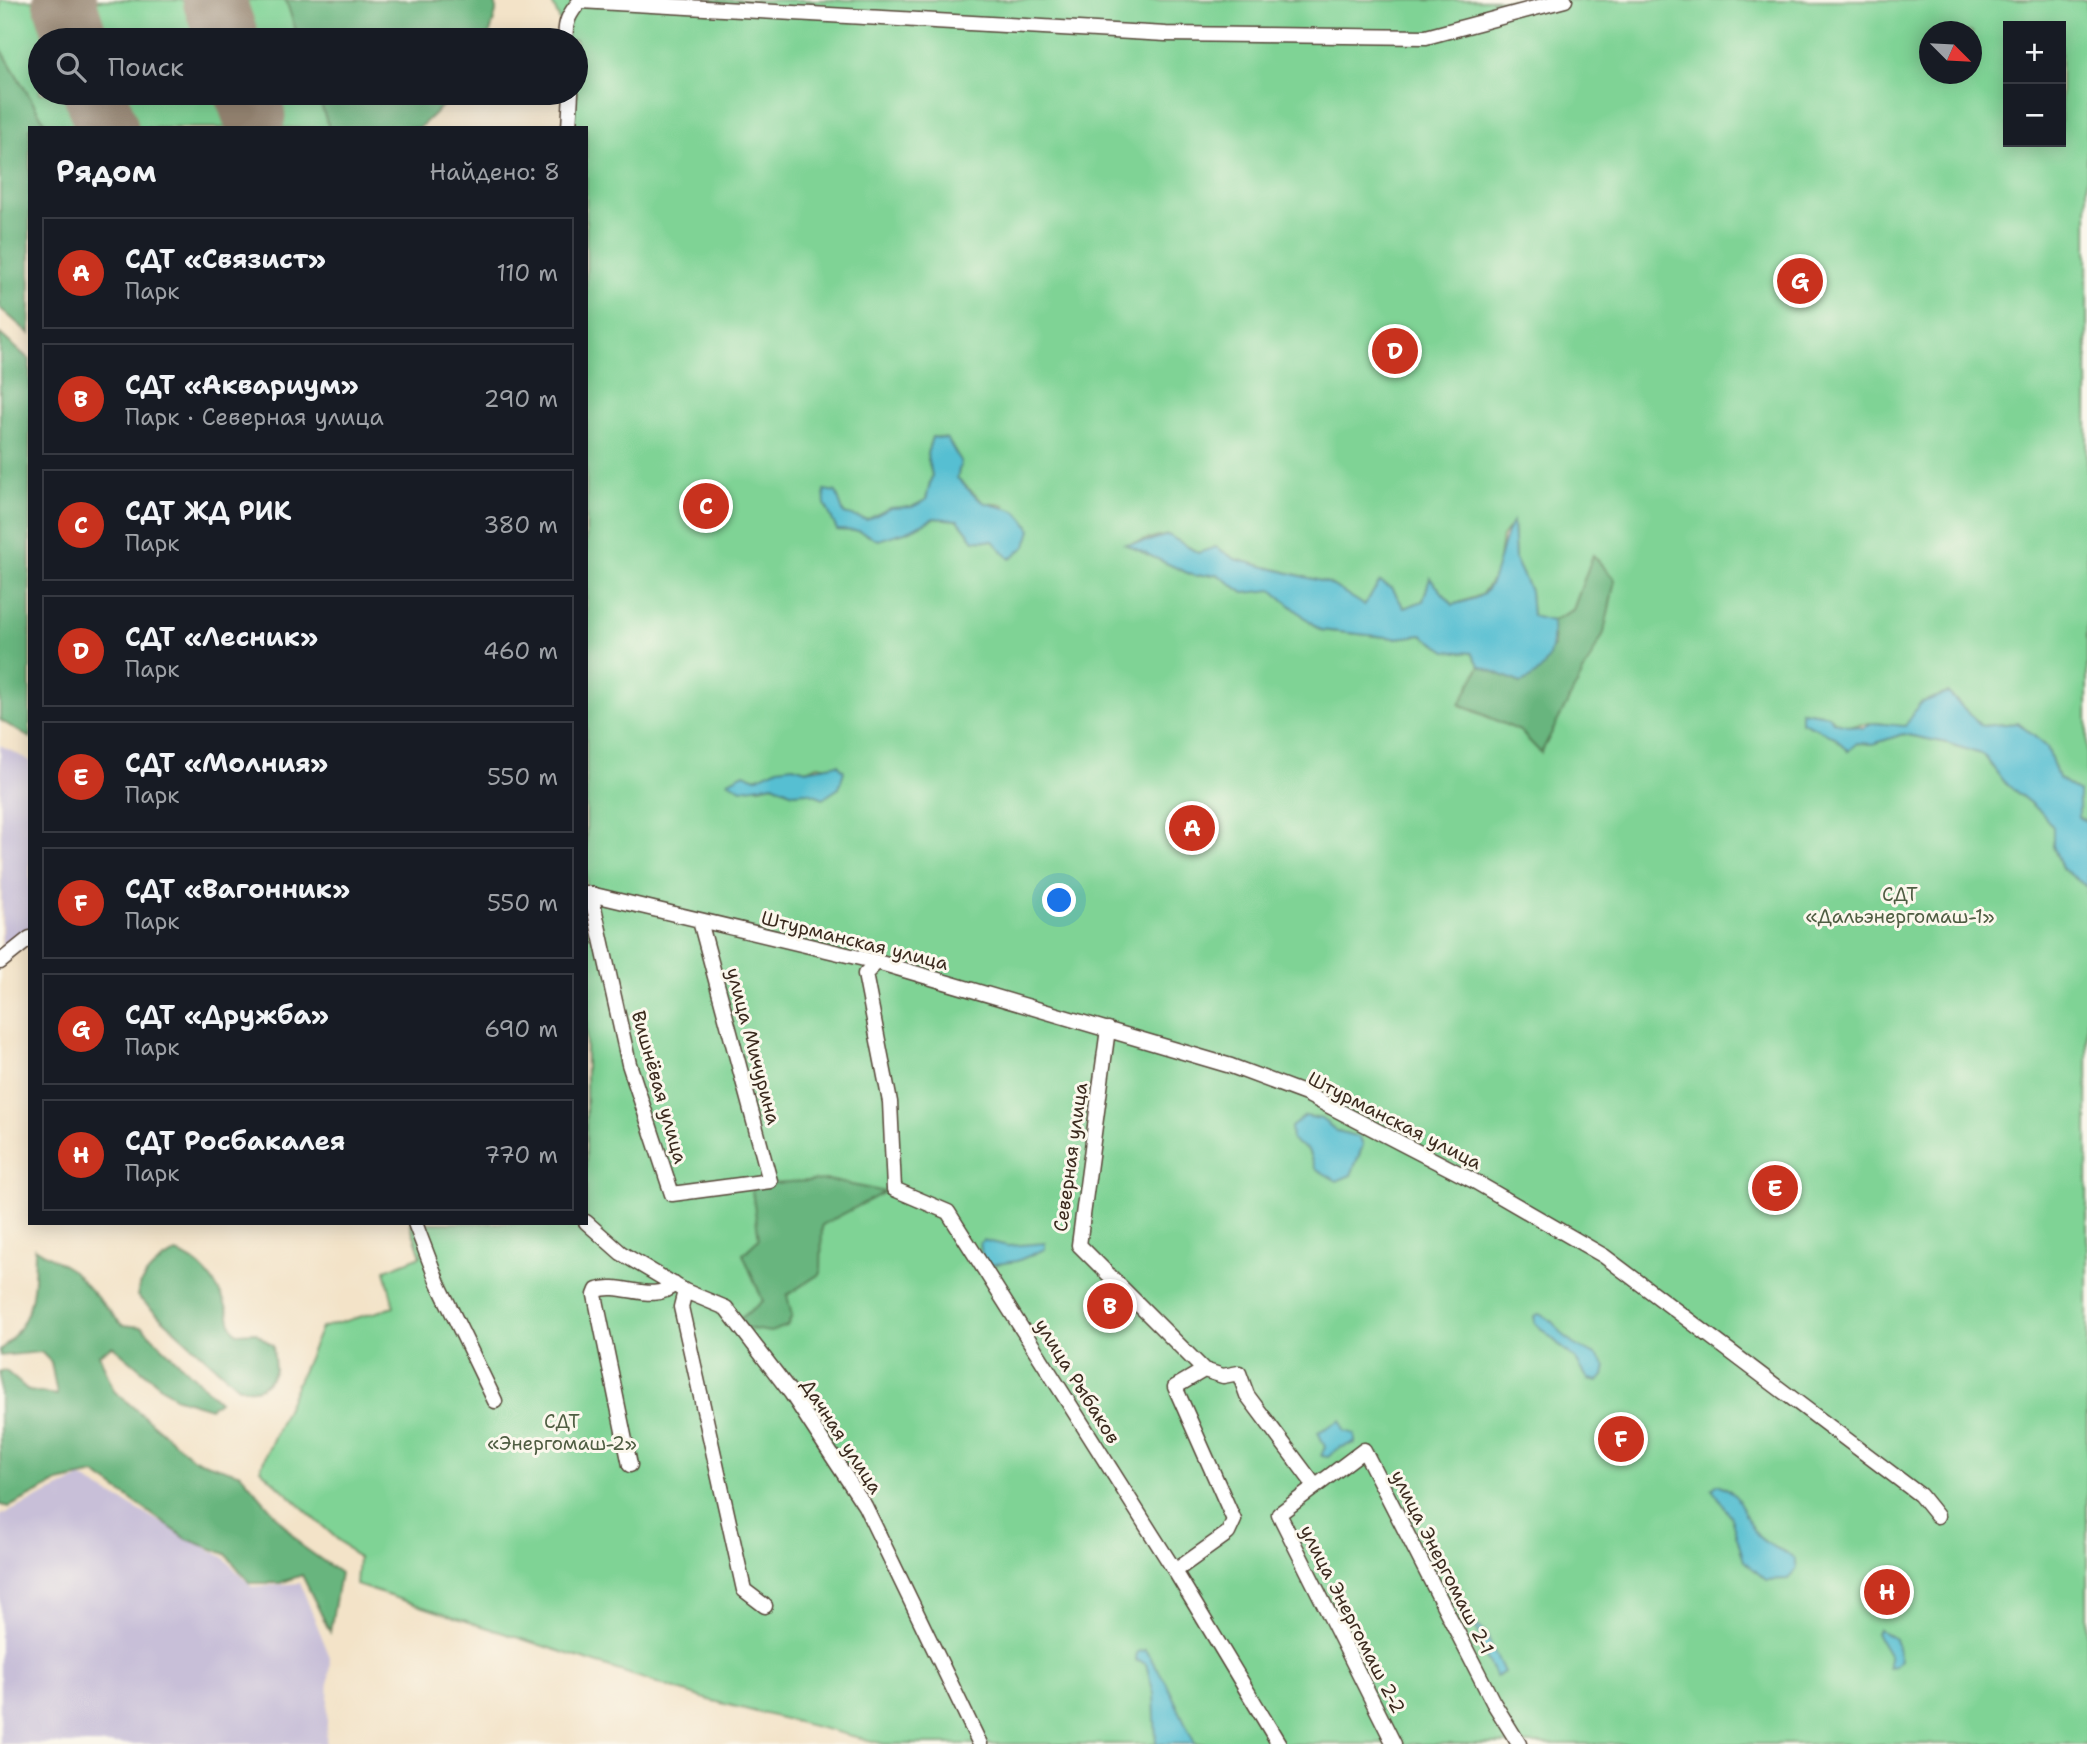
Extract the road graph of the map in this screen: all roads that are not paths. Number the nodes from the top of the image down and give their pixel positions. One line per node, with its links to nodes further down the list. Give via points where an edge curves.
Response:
1 (1565, 0): 2 (street, via 1426,37 1166,34 580,1 569,13)
2 (565, 28)
3 (570, 105): 4 (street)
4 (569, 126)
5 (589, 893): 6 (street, Штурманская улица); 11 (street, Вишнёвая улица, via 629,1063 672,1194)
6 (700, 921): 9 (street, Штурманская улица); 11 (street, улица Мичурина)
7 (28, 940): 8 (street)
8 (0, 962)
9 (877, 962): 10 (street, Штурманская улица); 20 (street, улица Рыбаков, via 865,974 890,1102 894,1189 948,1212)
10 (1108, 1029): 15 (street, Северная улица, via 1078,1242); 19 (street, Штурманская улица, via 1306,1094 1559,1228 1651,1290 1851,1442 1920,1495)
11 (770, 1181)
12 (416, 1225): 16 (street, via 438,1283)
13 (588, 1225): 14 (street, Дачная улица, via 621,1253)
14 (680, 1288): 17 (street, via 660,1293 606,1287 594,1295); 21 (street, via 744,1590); 22 (street, Дачная улица, via 726,1308 792,1393 865,1506)
15 (1204, 1370): 18 (street, via 1223,1376 1239,1373 1247,1395); 20 (street, via 1175,1387 1234,1520 1228,1533)
16 (495, 1401)
17 (630, 1465)
18 (1315, 1486): 24 (street, улица Энергомаш 2-2, via 1279,1514); 25 (street, улица Энергомаш 2-1, via 1364,1450)
19 (1937, 1516)
20 (1175, 1571): 23 (street, улица Рыбаков)
21 (765, 1606)
22 (980, 1744)
23 (1279, 1744)
24 (1394, 1744)
25 (1519, 1744)

